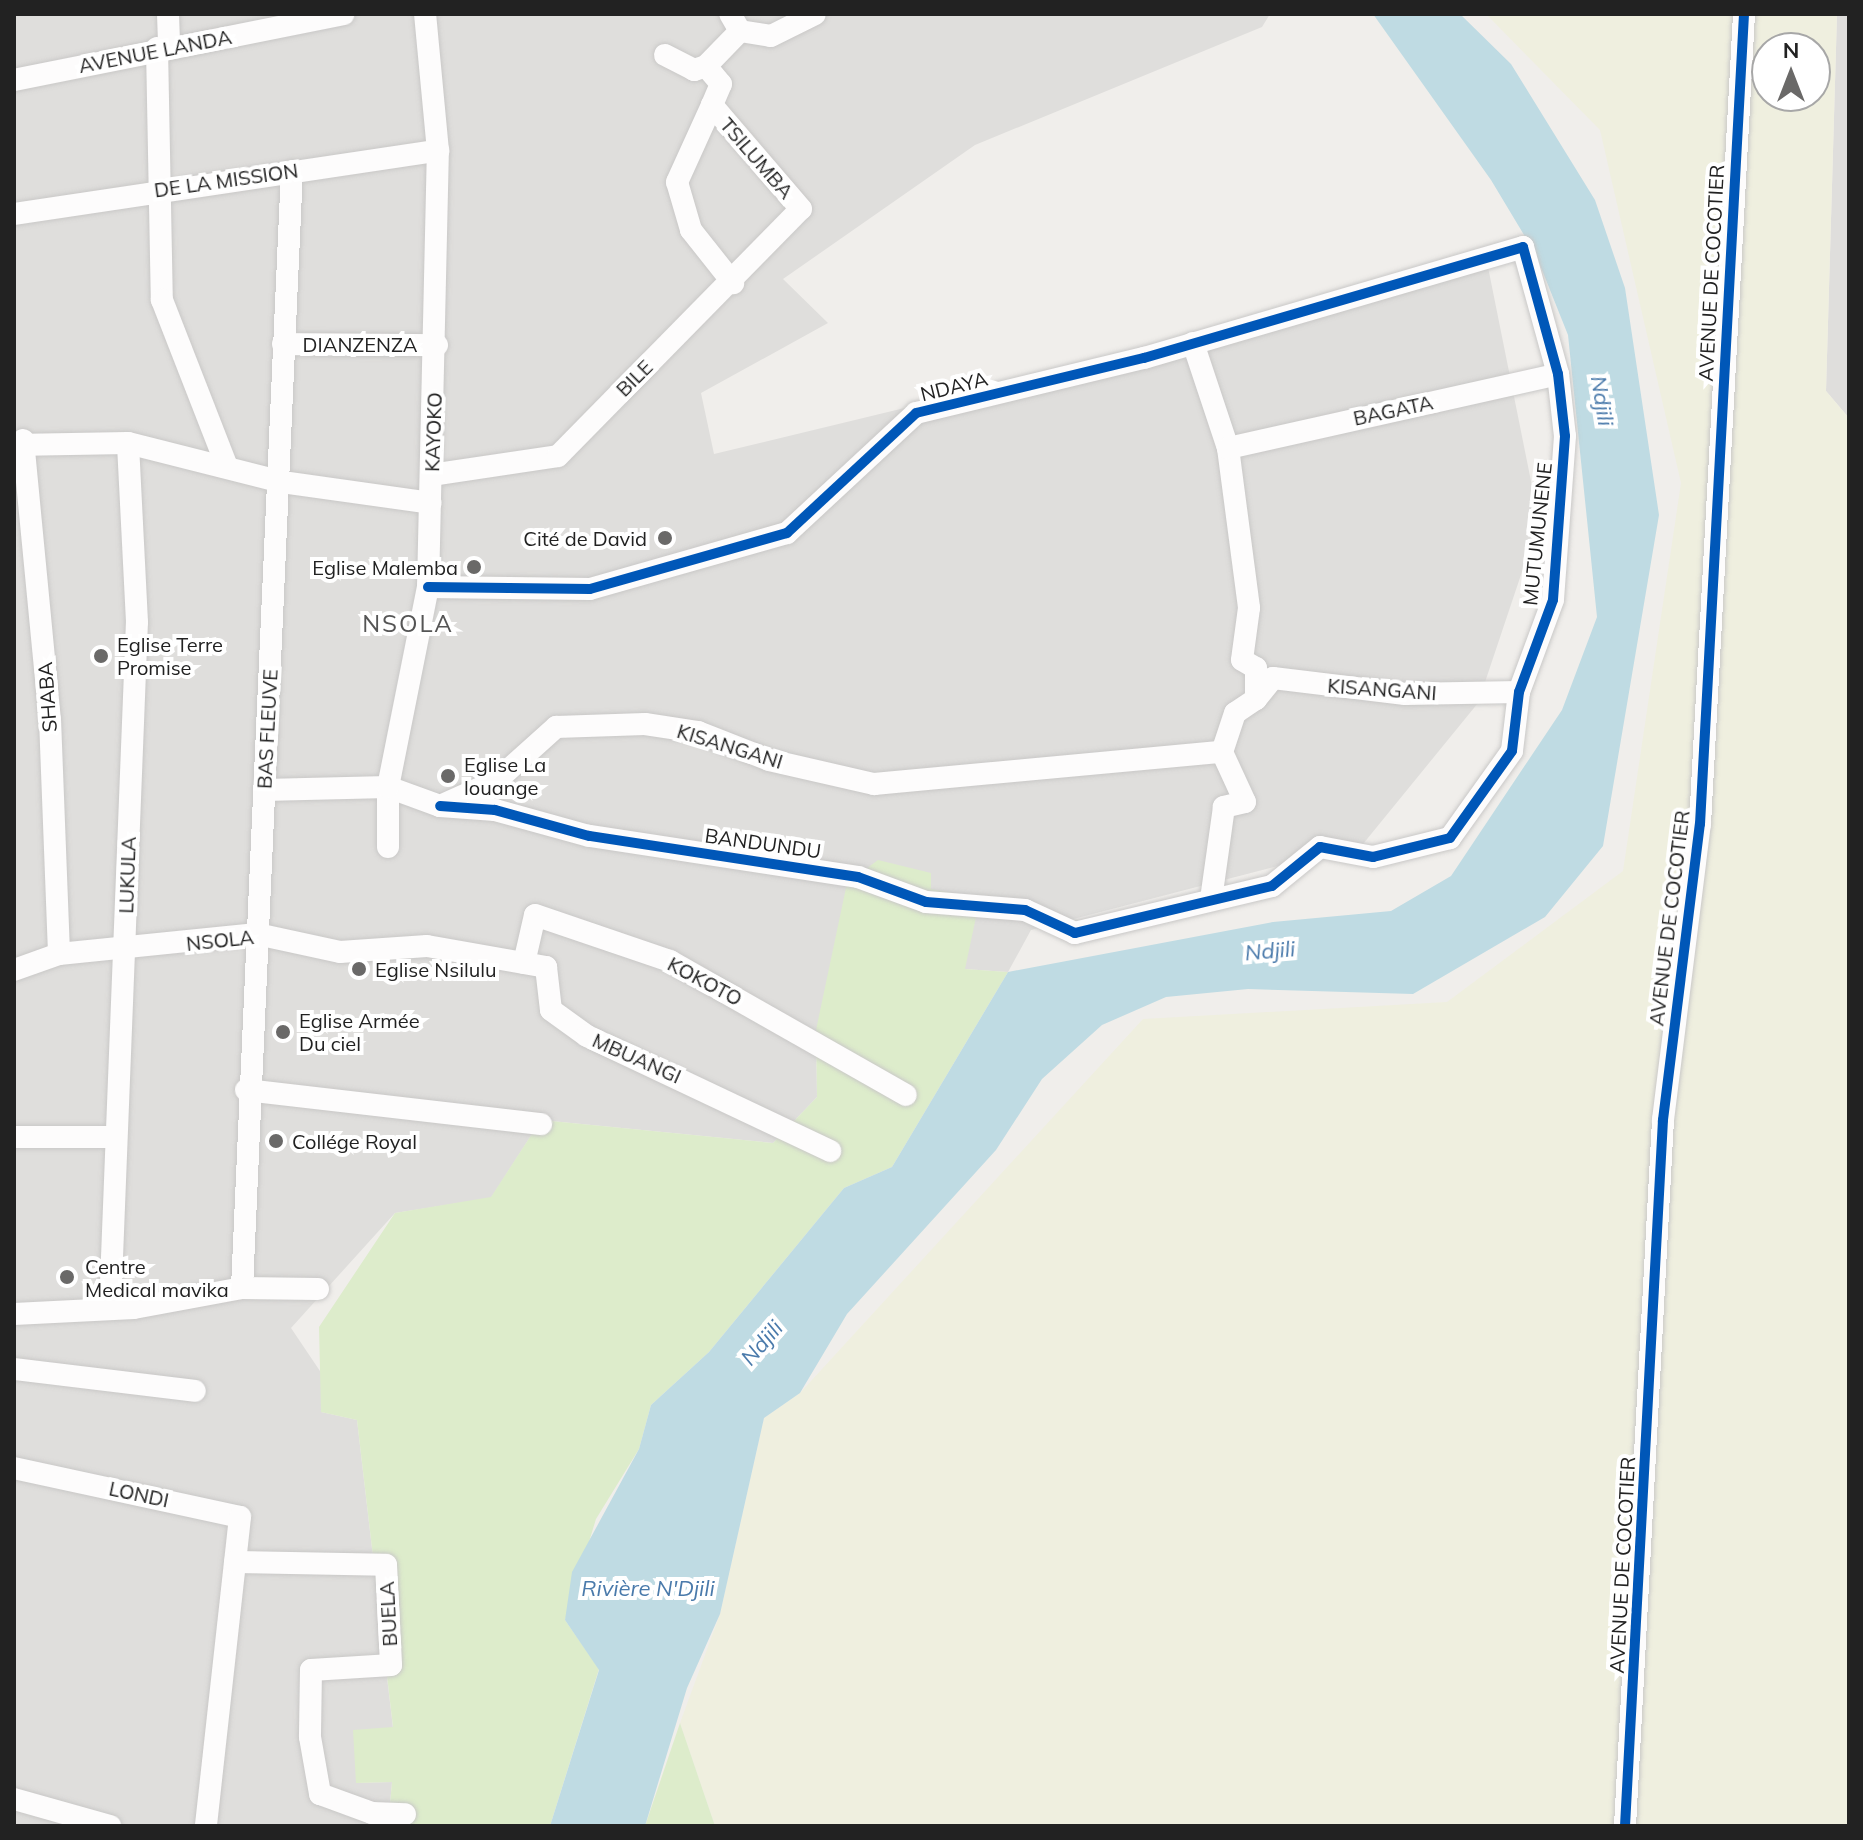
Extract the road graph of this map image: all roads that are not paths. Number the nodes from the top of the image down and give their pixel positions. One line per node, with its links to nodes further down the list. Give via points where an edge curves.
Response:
1 (168, 14): 7 (street)
2 (343, 14): 7 (street, AVENUE LANDA)
3 (425, 14): 12 (street, KAYOKO)
4 (815, 14): 6 (street, via 771,36)
5 (1744, 14): 63 (street, AVENUE DE COCOTIER, via 1703,780 1663,1120)
6 (735, 22): 9 (street)
7 (163, 46): 10 (street, AVENUE LANDA); 14 (street)
8 (665, 55): 9 (street, via 694,70)
9 (706, 66): 11 (street, TSILUMBA, via 721,84)
10 (16, 74)
11 (712, 105): 15 (street, TSILUMBA); 18 (street, via 677,182 691,230)
12 (438, 151): 13 (street, DE LA MISSION); 21 (street, KAYOKO)
13 (292, 171): 14 (street, DE LA MISSION); 20 (street, BAS FLEUVE)
14 (157, 190): 16 (street, DE LA MISSION); 26 (street, via 162,300)
15 (801, 209): 18 (street, BILE)
16 (14, 214)
17 (1523, 247): 19 (street, NDAYA); 22 (street, MUTUMUNENE)
18 (733, 283): 27 (street, BILE, via 558,456)
19 (1193, 343): 25 (street); 30 (street, NDAYA, via 916,413 787,533 590,589)
20 (283, 344): 21 (street, DIANZENZA); 28 (street, BAS FLEUVE)
21 (437, 345): 27 (street, KAYOKO)
22 (1558, 374): 25 (street, BAGATA); 31 (street, MUTUMUNENE, via 1565,436 1553,600)
23 (19, 443): 24 (street); 42 (street, SHABA, via 50,719)
24 (128, 443): 26 (street); 41 (street, LUKULA, via 137,622)
25 (1228, 448): 32 (street, via 1249,608 1242,660 1256,668)
26 (226, 464): 28 (street)
27 (431, 475): 29 (street, KAYOKO)
28 (282, 482): 29 (street); 35 (street, BAS FLEUVE)
29 (431, 503): 30 (street, KAYOKO)
30 (428, 587): 34 (street, KAYOKO)
31 (1519, 692): 32 (street, KISANGANI, via 1405,694 1273,678); 38 (street, MUTUMUNENE, via 1512,751 1450,838 1373,857 1320,847 1272,886)
32 (1256, 699): 33 (street, via 1235,713)
33 (1222, 752): 36 (street, KISANGANI, via 874,784 769,760 698,732 645,724 556,727 496,781); 38 (street, via 1245,802 1224,807)
34 (388, 787): 35 (street); 36 (street); 37 (street, KAYOKO)
35 (264, 790): 40 (street, BAS FLEUVE)
36 (440, 806): 39 (street, BANDUNDU, via 495,810 589,836 858,877 926,902 1025,910)
37 (388, 847)
38 (1211, 899): 39 (street, MUTUMUNENE)
39 (1075, 933)
40 (257, 934): 41 (street, NSOLA); 43 (street, NSOLA, via 340,952 427,946); 45 (street, BAS FLEUVE)
41 (124, 951): 42 (street, NSOLA); 49 (street, LUKULA)
42 (59, 954): 44 (street, NSOLA)
43 (524, 963): 46 (street, KOKOTO, via 535,915 670,961); 50 (street, MBUANGI, via 546,967 551,1010 587,1036)
44 (14, 970)
45 (246, 1090): 47 (street); 51 (street, BAS FLEUVE)
46 (906, 1095)
47 (541, 1124)
48 (14, 1137): 49 (street)
49 (116, 1137): 53 (street, LUKULA)
50 (830, 1151)
51 (242, 1288): 52 (street); 53 (street, via 195,1301)
52 (318, 1289)
53 (110, 1308): 54 (street)
54 (14, 1314)
55 (14, 1369): 56 (street, via 127,1389)
56 (195, 1391)
57 (14, 1468): 58 (street, LONDI, via 236,1513)
58 (235, 1562): 60 (street, BUELA, via 386,1565 391,1665 311,1670 310,1737 320,1794 372,1813); 62 (street)
59 (14, 1799): 61 (street)
60 (405, 1814)
61 (110, 1826)
62 (206, 1826)
63 (1625, 1826)

